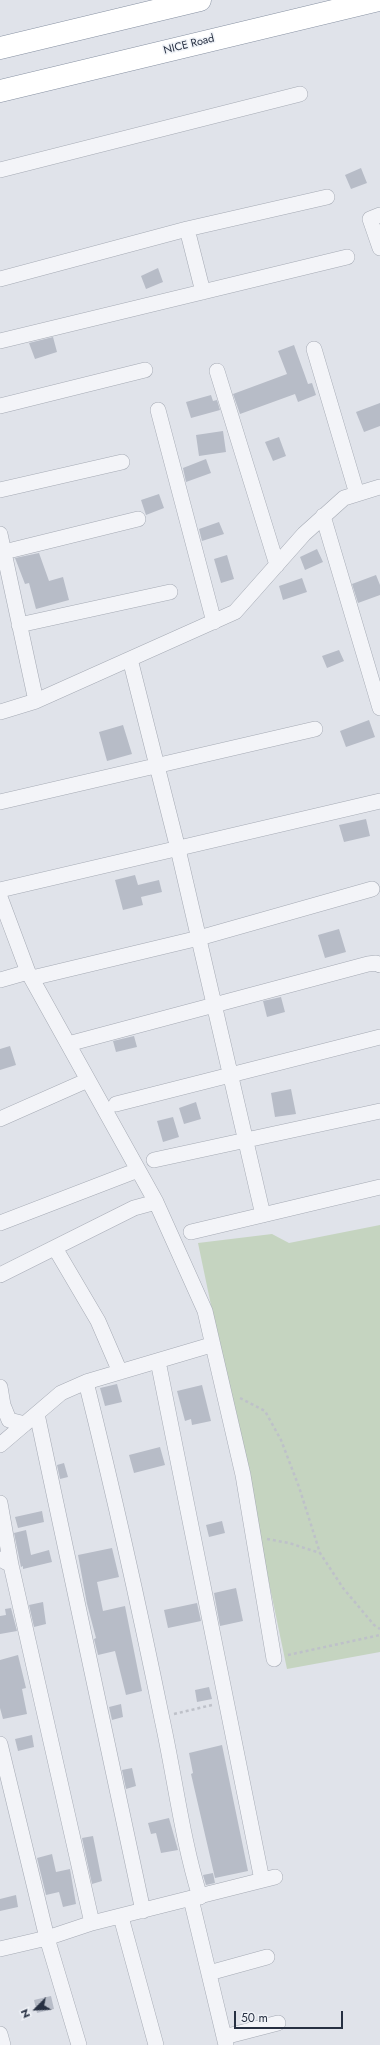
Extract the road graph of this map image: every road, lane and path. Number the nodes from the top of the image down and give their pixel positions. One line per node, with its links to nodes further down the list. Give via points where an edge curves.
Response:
1 (200, 0): 3 (highway)
2 (379, 0): 4 (highway, NICE Road)
3 (0, 48)
4 (0, 91)
5 (300, 94): 6 (street)
6 (0, 170)
7 (327, 197): 9 (street)
8 (380, 215): 10 (street, via 370,218)
9 (187, 229): 12 (street); 13 (street)
10 (380, 248)
11 (347, 257): 13 (street)
12 (0, 279)
13 (203, 292): 14 (street)
14 (0, 341)
15 (314, 349): 23 (street)
16 (146, 370): 18 (street)
17 (217, 371): 28 (street)
18 (0, 406)
19 (158, 410): 30 (street)
20 (122, 462): 22 (street)
21 (380, 487): 23 (street)
22 (0, 490)
23 (357, 494): 24 (street, via 344,498)
24 (323, 516): 28 (street); 34 (street)
25 (138, 519): 27 (street)
26 (0, 534): 27 (street)
27 (4, 552): 31 (street)
28 (276, 565): 30 (street, via 235,612)
29 (170, 592): 31 (street)
30 (214, 622): 32 (street)
31 (19, 624): 33 (street)
32 (130, 659): 33 (street); 37 (street)
33 (36, 701): 35 (street)
34 (380, 708)
35 (0, 712)
36 (315, 729): 37 (street)
37 (157, 766): 39 (street); 40 (street)
38 (380, 801): 40 (street)
39 (0, 802)
40 (178, 848): 42 (street); 44 (street)
41 (372, 889): 44 (street)
42 (0, 890)
43 (0, 897): 46 (street)
44 (199, 938): 46 (street); 48 (street)
45 (380, 965): 48 (street, via 368,964)
46 (30, 975): 47 (street); 50 (street)
47 (0, 980)
48 (213, 1006): 50 (street); 51 (street)
49 (380, 1037): 51 (street)
50 (68, 1044): 52 (street)
51 (231, 1076): 53 (street); 56 (street)
52 (88, 1080): 55 (street); 58 (street)
53 (116, 1104)
54 (380, 1111): 56 (street)
55 (0, 1119)
56 (246, 1142): 57 (street); 61 (street)
57 (154, 1160)
58 (138, 1170): 60 (street); 62 (street)
59 (380, 1187): 61 (street)
60 (156, 1202): 64 (street, via 134,1208); 66 (street, via 205,1311)
61 (263, 1215): 63 (street)
62 (0, 1223)
63 (192, 1232)
64 (55, 1248): 65 (street); 68 (street, via 98,1321)
65 (0, 1275)
66 (212, 1345): 67 (street); 71 (street)
67 (158, 1361): 68 (street); 82 (street)
68 (120, 1372): 69 (street)
69 (86, 1382): 72 (street, via 61,1393); 83 (street, via 122,1528)
70 (0, 1387): 73 (street, via 9,1420)
71 (223, 1392): 76 (street, via 243,1474); 77 (path, via 244,1399 265,1411 281,1440 299,1486)
72 (37, 1414): 73 (street); 86 (street)
73 (25, 1424): 74 (street)
74 (0, 1445)
75 (0, 1503): 78 (street)
76 (252, 1532): 77 (path); 81 (street)
77 (320, 1554): 79 (path, via 343,1588)
78 (5, 1562): 88 (street)
79 (380, 1629)
80 (380, 1635): 81 (path)
81 (274, 1659)
82 (226, 1702): 83 (path); 85 (street, via 268,1879)
83 (162, 1716): 85 (street)
84 (0, 1744): 89 (street)
85 (195, 1898): 86 (street); 92 (street)
86 (143, 1911): 87 (street)
87 (121, 1917): 88 (street); 98 (street)
88 (92, 1923): 89 (street)
89 (47, 1938): 90 (street); 97 (street)
90 (0, 1949)
91 (268, 1957): 92 (street)
92 (209, 1973): 95 (street)
93 (278, 2023): 95 (street)
94 (0, 2034): 96 (street)
95 (225, 2041)
96 (3, 2045)
97 (79, 2045)
98 (156, 2045)

